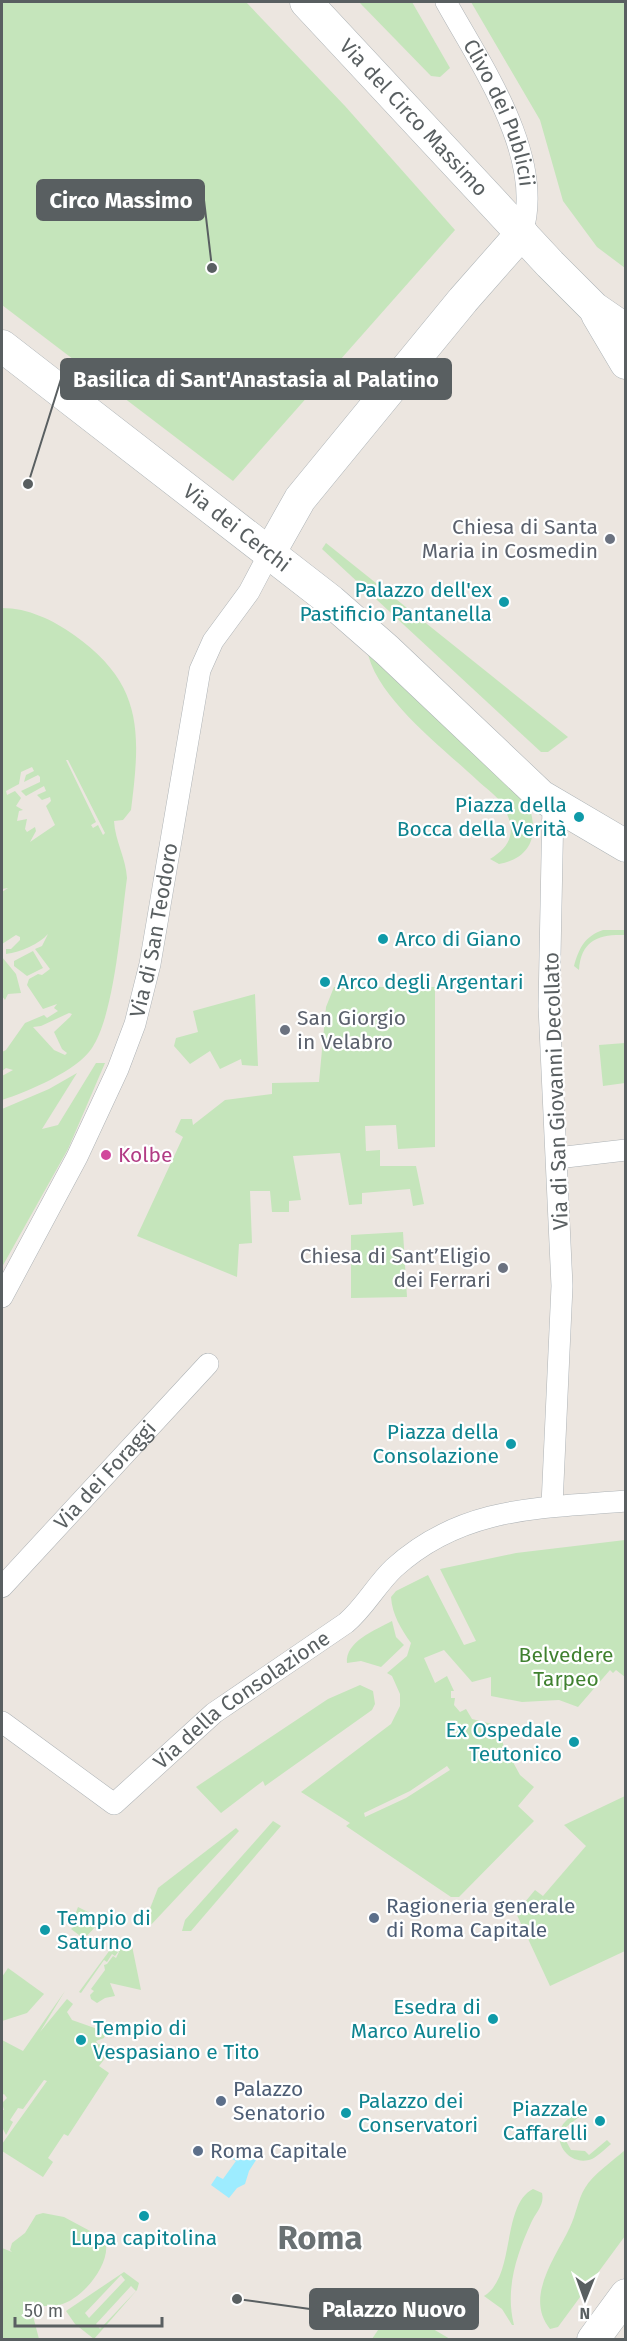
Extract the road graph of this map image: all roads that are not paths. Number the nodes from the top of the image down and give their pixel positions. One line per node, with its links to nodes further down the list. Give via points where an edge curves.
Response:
1 (306, 2): 3 (main road, Via del Circo Massimo)
2 (446, 2): 3 (street, Clivo dei Publicii, via 499,100 517,143 528,198)
3 (522, 233): 4 (main road, Via del Circo Massimo); 8 (main road, via 300,499)
4 (594, 308): 5 (main road); 7 (main road)
5 (626, 330)
6 (2, 346): 8 (main road, Via dei Cerchi)
7 (626, 363)
8 (269, 554): 9 (main road, Via dei Cerchi, via 363,628); 13 (street, Via di San Teodoro, via 249,592 213,641 200,670 150,964 126,1049 78,1157)
9 (547, 801): 10 (main road); 12 (street, Via di San Giovanni Decollato, via 549,1006)
10 (626, 846)
11 (626, 1150): 12 (street)
12 (557, 1158): 16 (street, Via di San Giovanni Decollato, via 562,1256)
13 (2, 1297)
14 (208, 1364): 17 (street, Via dei Foraggi)
15 (626, 1501): 16 (street)
16 (552, 1505): 18 (street, Via della Consolazione, via 509,1512 455,1530 411,1556 393,1569 346,1623 214,1713 114,1804)
17 (2, 1587)
18 (2, 1722)
19 (626, 2295): 20 (main road)
20 (593, 2340)

